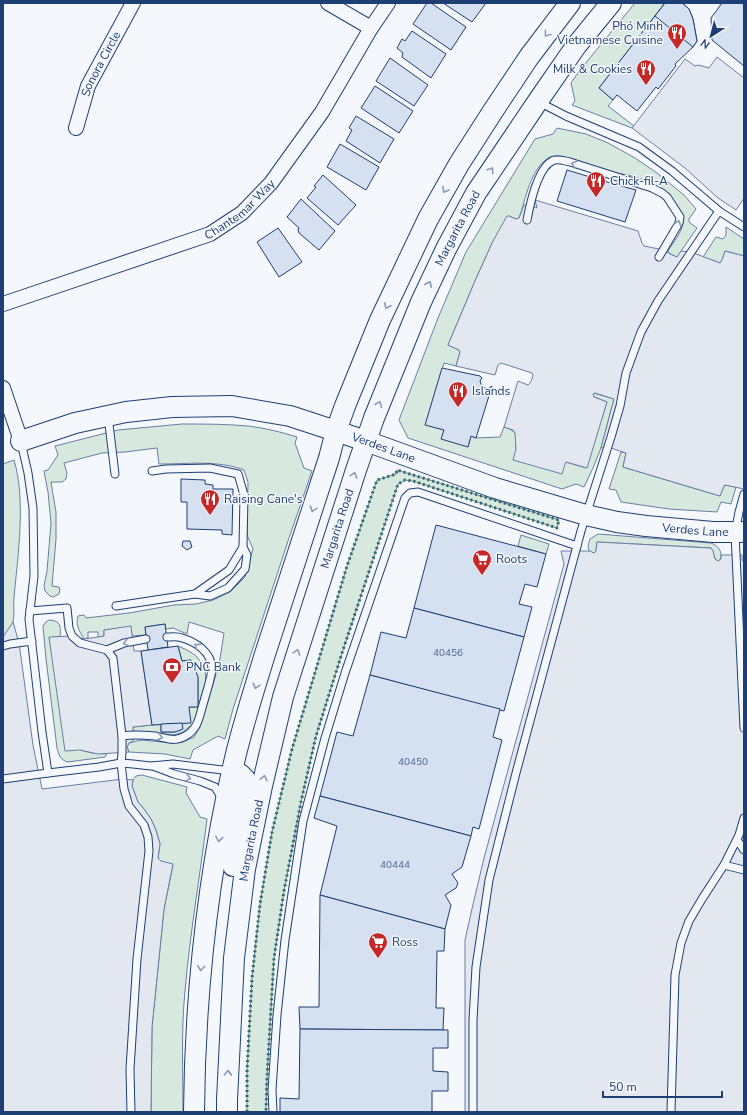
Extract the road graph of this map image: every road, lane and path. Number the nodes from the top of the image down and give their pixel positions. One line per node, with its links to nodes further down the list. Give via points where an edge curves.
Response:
1 (133, 3): 8 (street, Sonora Circle, via 88,86)
2 (328, 3): 6 (street)
3 (388, 3): 6 (street, Chantemar Way)
4 (570, 3): 16 (main road, one-way to 16, via 529,57 459,164 428,219 380,320)
5 (611, 3): 7 (main road, Margarita Road, via 576,46)
6 (371, 28): 13 (street, Chantemar Way, via 322,112 271,183 242,213 210,234)
7 (538, 101): 9 (lane, via 566,116 639,147); 18 (main road, Margarita Road, one-way to 7, via 421,302 446,249 476,194)
8 (76, 128)
9 (719, 211): 11 (lane); 22 (lane, via 658,301 641,332 626,373 620,406)
10 (527, 220): 12 (lane, one-way to 10, via 680,217 667,197 652,188 570,162 552,161 540,173)
11 (744, 227)
12 (659, 257)
13 (3, 304)
14 (3, 388): 17 (street)
15 (108, 416): 16 (main road, Verdes Lane, via 172,407 232,406 290,416); 17 (main road, Verdes Lane, via 75,423); 20 (lane)
16 (336, 431): 18 (main road, Verdes Lane); 39 (main road, one-way to 39, via 249,708)
17 (21, 441): 29 (lane, via 33,508 34,576)
18 (366, 441): 22 (main road, Verdes Lane, via 496,488); 48 (main road, Margarita Road, one-way to 18, via 245,869 283,697)
19 (152, 471): 25 (lane, via 210,468 238,474 244,494)
20 (116, 474)
21 (744, 494): 23 (lane, via 739,512)
22 (586, 515): 23 (main road, Verdes Lane, via 617,522 690,531); 24 (lane)
23 (740, 532): 26 (lane)
24 (577, 546): 52 (lane, via 418,492 410,493 405,498 345,673 303,821 283,955 272,1090); 53 (lane, via 489,880 476,967)
25 (243, 547): 27 (lane, via 229,570); 27 (lane, via 247,555 245,569 228,588 210,596)
26 (741, 574): 35 (lane)
27 (195, 594): 28 (lane)
28 (116, 606)
29 (30, 612): 32 (lane); 34 (lane, via 67,608 72,636 80,643)
30 (167, 637): 36 (lane, one-way to 30, via 133,734 171,740 189,735 197,726 212,670 210,658 194,643 181,637)
31 (146, 639): 34 (lane, one-way to 34, via 124,643)
32 (32, 641): 33 (lane); 40 (lane)
33 (3, 646)
34 (107, 650): 36 (lane, via 113,658)
35 (744, 728)
36 (122, 736): 37 (lane)
37 (121, 763): 38 (lane); 40 (lane); 49 (lane, via 129,806 144,825 149,851 137,959 130,1069)
38 (151, 766): 39 (lane, via 173,764); 42 (lane, one-way to 42, via 215,787 221,795)
39 (232, 771): 42 (main road); 48 (main road, via 246,779 248,786 228,892)
40 (48, 772): 41 (lane)
41 (3, 779)
42 (224, 807): 50 (main road, one-way to 50, via 203,945 196,1018)
43 (744, 818): 44 (lane)
44 (737, 840): 45 (lane); 46 (lane)
45 (744, 850)
46 (724, 865): 47 (lane); 54 (lane, via 689,921 681,943 675,975)
47 (744, 870)
48 (234, 958): 51 (main road, Margarita Road, one-way to 48)
49 (131, 1112)
50 (194, 1112)
51 (227, 1112)
52 (273, 1112)
53 (473, 1112)
54 (671, 1112)

